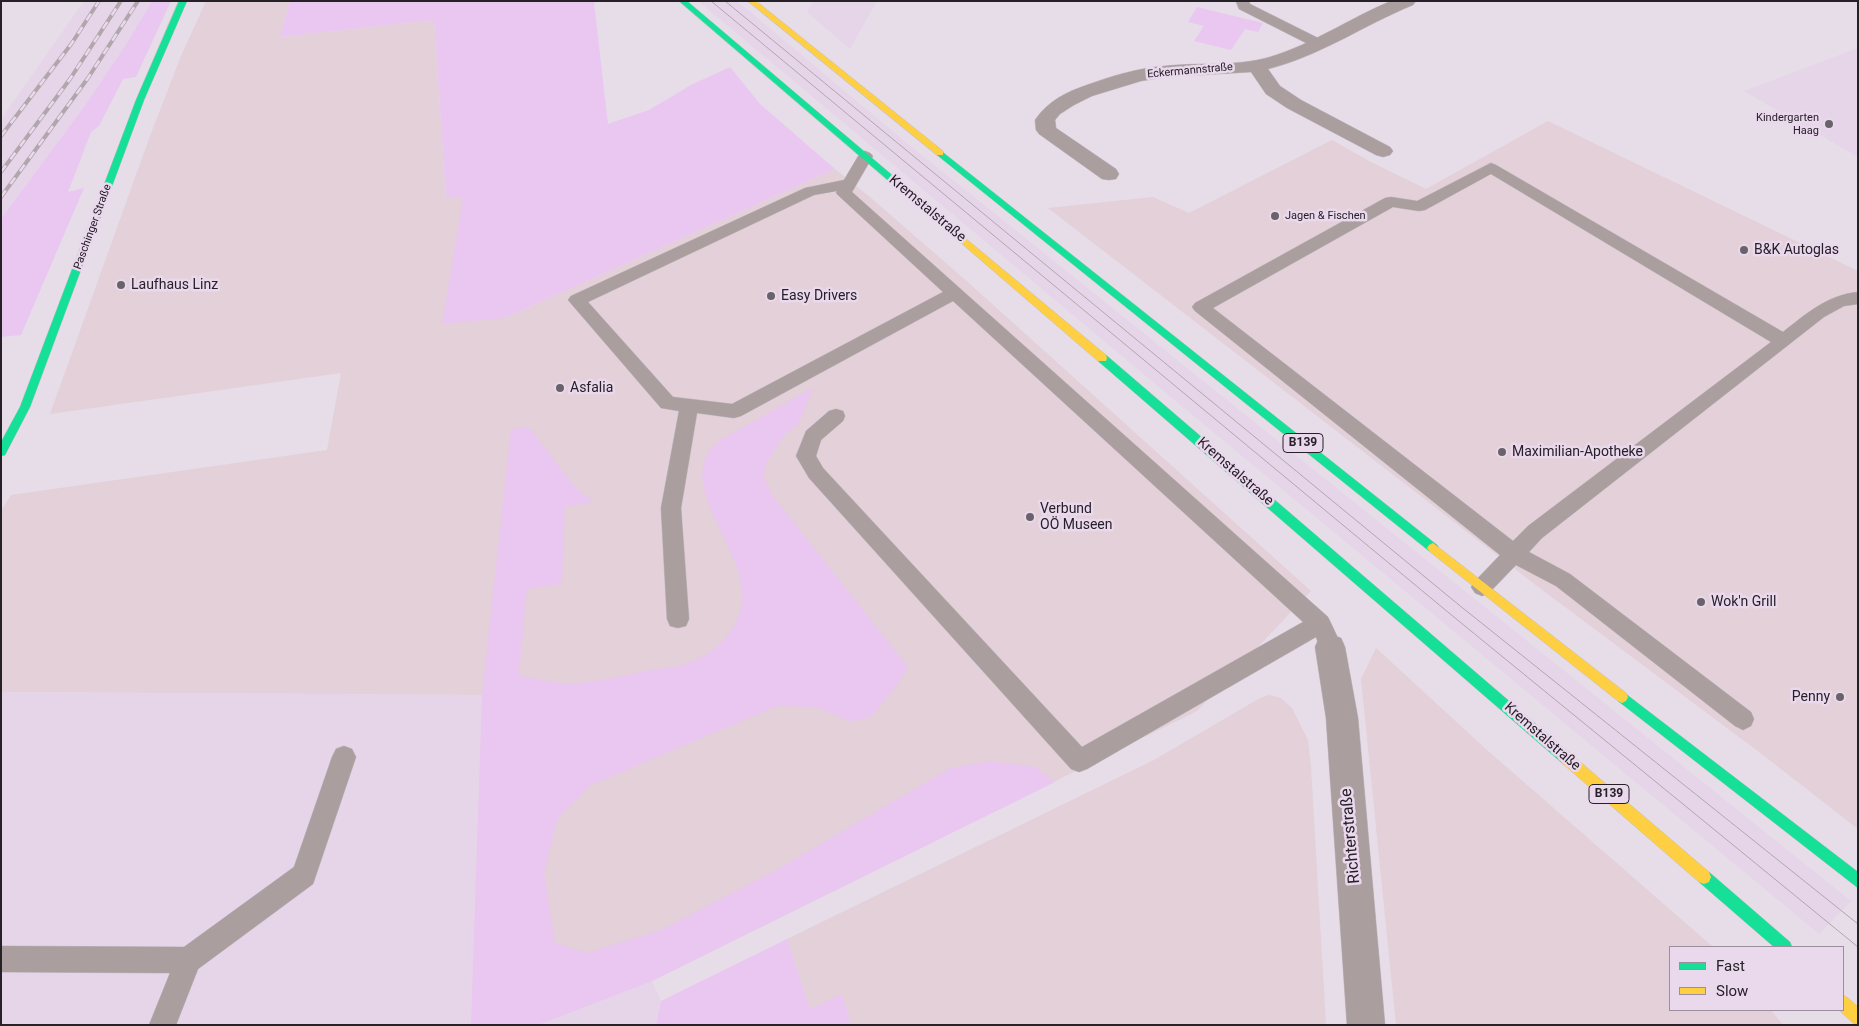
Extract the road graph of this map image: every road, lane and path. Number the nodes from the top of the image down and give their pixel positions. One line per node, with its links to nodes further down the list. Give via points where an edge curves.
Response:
1 (183, 1): 17 (main road, Paschinger Straße, via 140,100 25,407)
2 (682, 1): 9 (main road, Kremstalstraße / B139)
3 (751, 1): 19 (main road, B139)
4 (1242, 1): 6 (lane, via 1244,6)
5 (1407, 1): 6 (street, Eckermannstraße)
6 (1319, 44): 7 (street, Eckermannstraße)
7 (1256, 66): 8 (street, via 1273,90); 10 (street, Eckermannstraße, via 1151,73 1099,88 1054,107 1044,120 1046,130)
8 (1383, 151)
9 (865, 156): 11 (lane); 25 (main road, Kremstalstraße / B139)
10 (1109, 174)
11 (849, 184): 12 (lane, via 844,193); 15 (lane, via 810,191 577,300 668,403)
12 (954, 293): 15 (lane, via 734,411); 21 (lane)
13 (1858, 298): 14 (lane, via 1840,300)
14 (1784, 341): 18 (lane, via 1535,532); 18 (lane, via 1491,168 1419,206 1391,202 1201,307)
15 (689, 405): 20 (lane, via 671,508)
16 (836, 416): 21 (lane, via 813,436 806,456 816,473 1079,761)
17 (1, 452)
18 (1514, 554): 19 (lane); 22 (lane, via 1562,580)
19 (1482, 587): 24 (main road, B139)
20 (678, 619)
21 (1325, 636): 31 (street, Richterstraße, via 1342,718)
22 (1744, 719)
23 (344, 757): 27 (lane, via 304,875)
24 (1858, 881)
25 (1784, 946)
26 (1, 960): 27 (lane)
27 (188, 960): 30 (lane)
28 (1844, 1004): 29 (main road)
29 (1858, 1018)
30 (162, 1025)
31 (1366, 1025)

